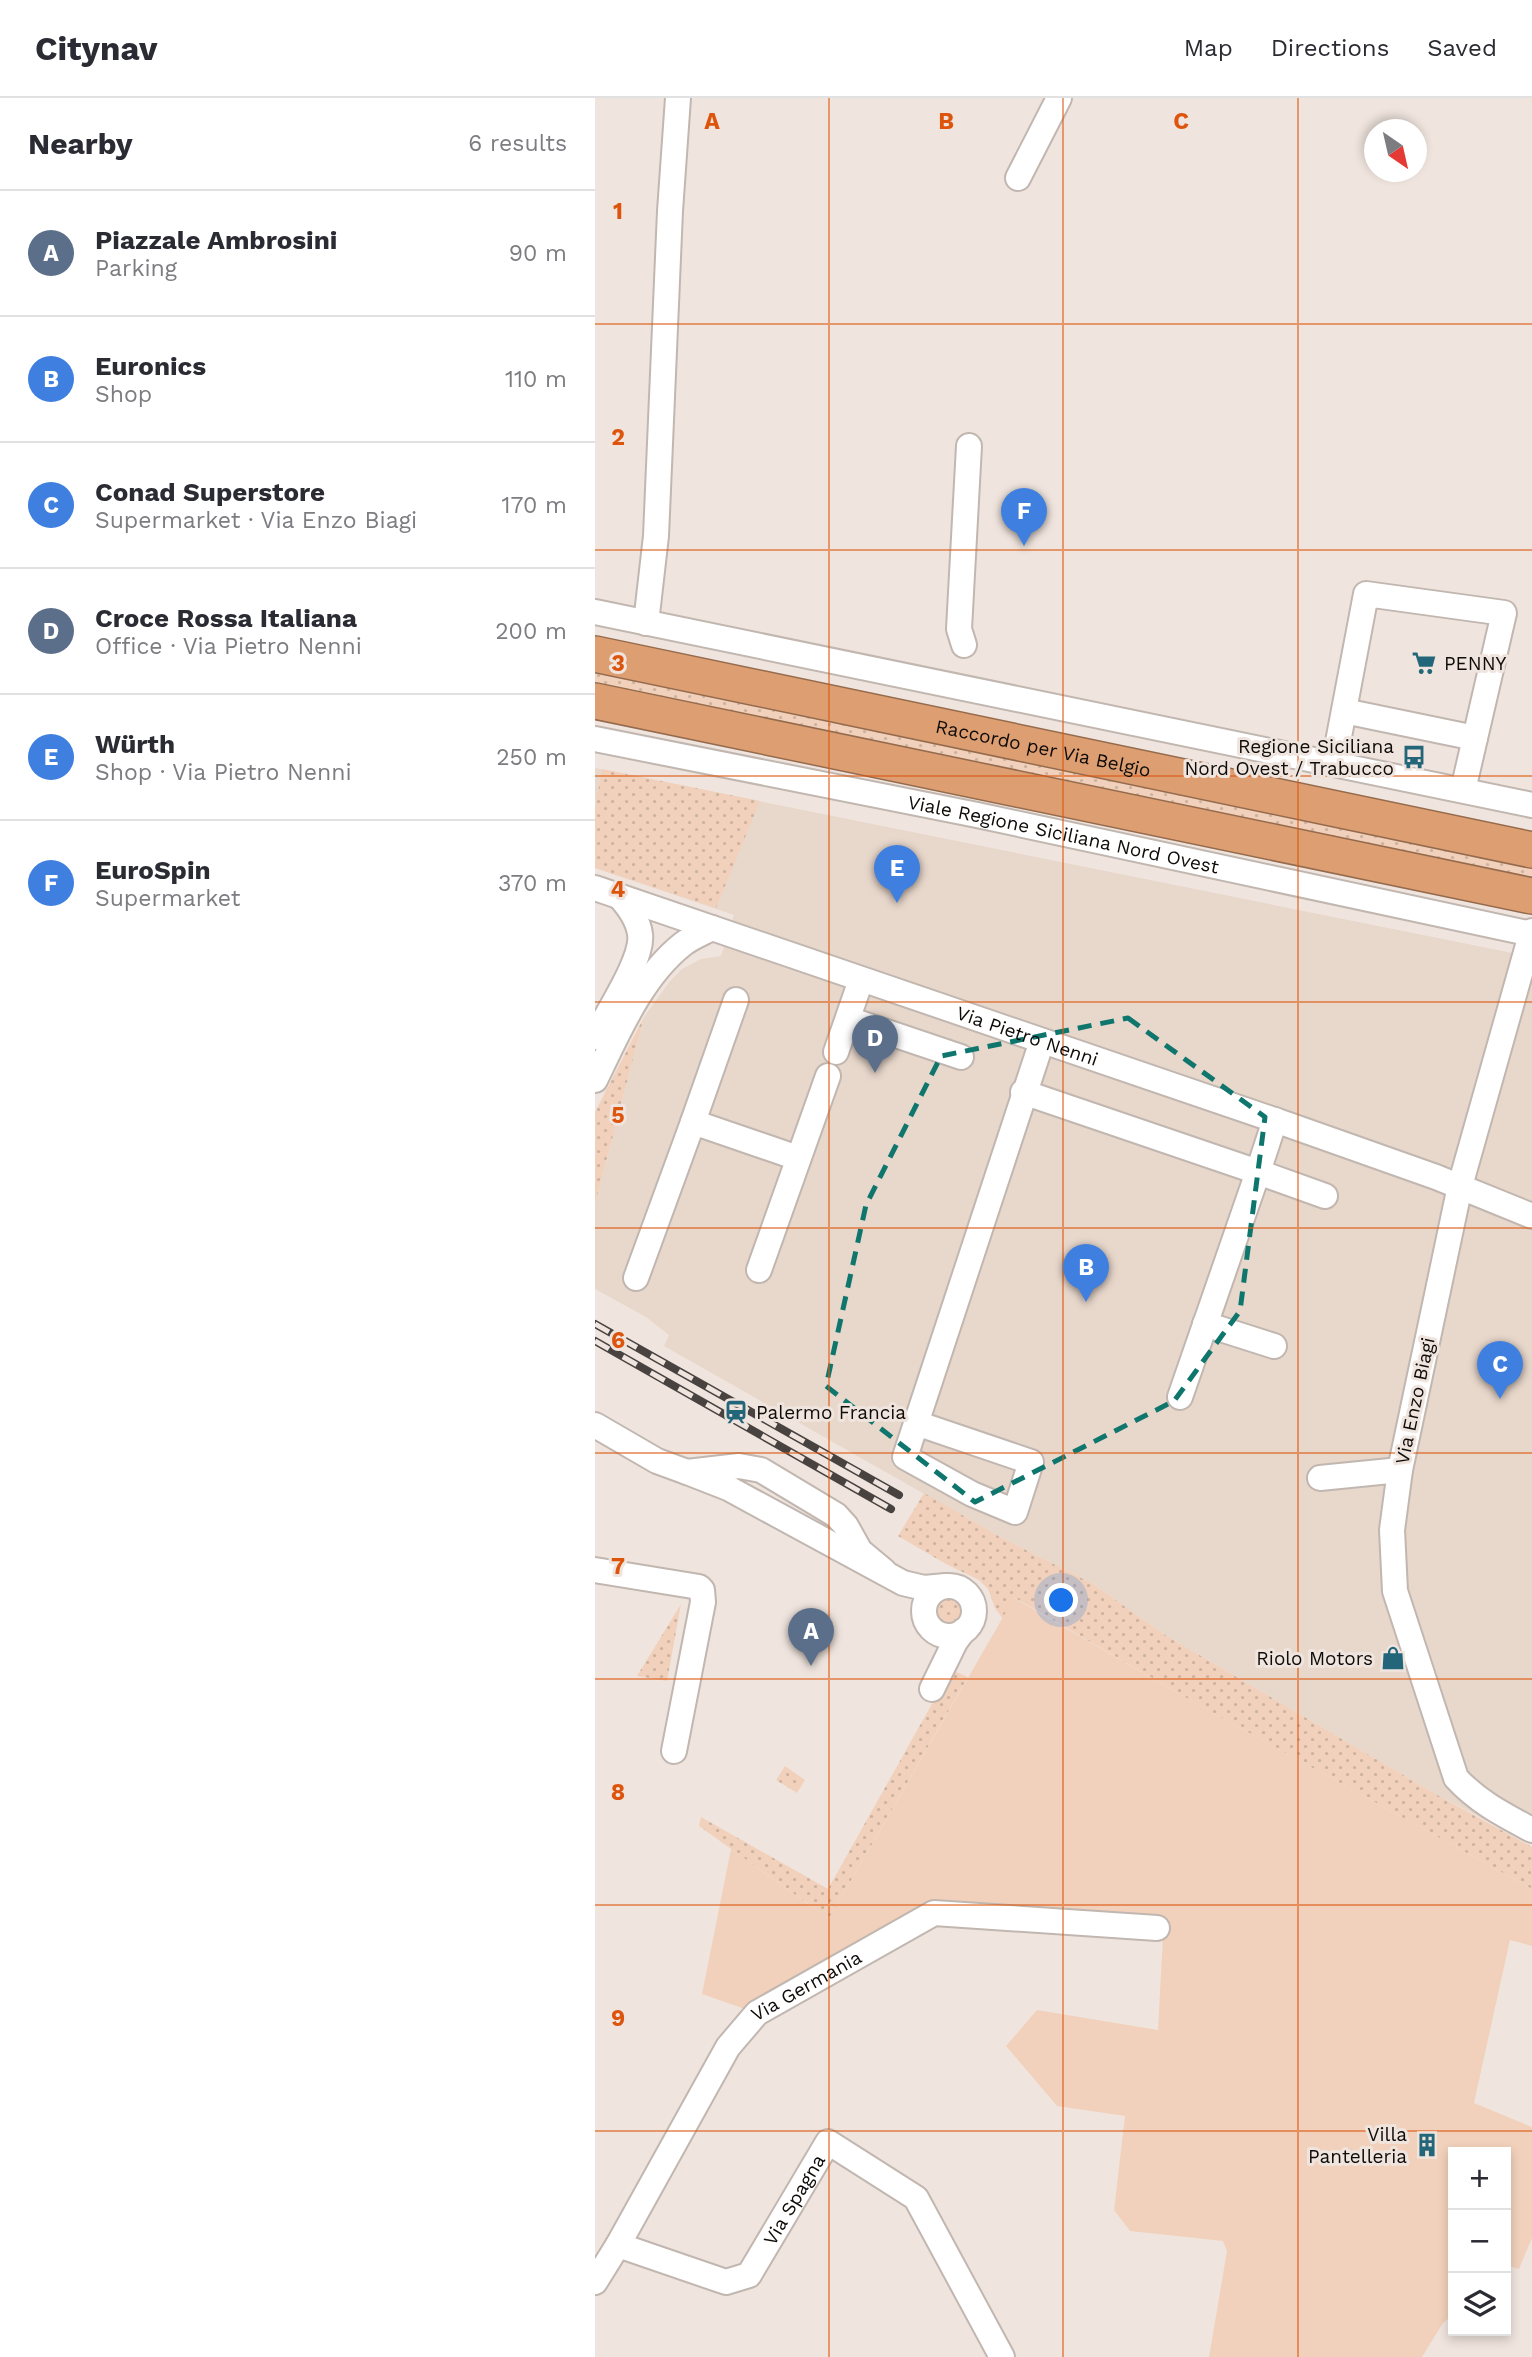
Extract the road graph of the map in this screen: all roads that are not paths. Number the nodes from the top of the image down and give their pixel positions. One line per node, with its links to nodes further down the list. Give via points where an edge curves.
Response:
1 (678, 98): 6 (street, via 656,536)
2 (1059, 98): 3 (street)
3 (1018, 178)
4 (968, 446): 7 (street, via 959,629)
5 (595, 612): 6 (street)
6 (646, 623): 13 (street)
7 (964, 645)
8 (595, 654): 16 (highway, Raccordo per Via Belgio)
9 (595, 701): 19 (highway)
10 (1344, 711): 11 (street); 11 (street, via 1366,594 1504,613); 13 (street)
11 (1475, 738): 14 (street)
12 (595, 739): 22 (street, Viale Regione Siciliana Nord Ovest, via 1005,820)
13 (1334, 763): 14 (street)
14 (1463, 790): 15 (street)
15 (1532, 805)
16 (1532, 850)
17 (595, 888): 18 (street, Via Pietro Nenni)
18 (619, 896): 20 (street, Via Pietro Nenni); 23 (street, via 630,908 641,935)
19 (1532, 896)
20 (669, 913): 21 (street, Via Pietro Nenni); 23 (street, via 651,931); 24 (street, via 675,935)
21 (712, 928): 24 (street, via 686,942); 25 (street, Via Pietro Nenni)
22 (1532, 933): 40 (street, Via Enzo Biagi)
23 (639, 953): 27 (street)
24 (663, 964): 34 (street, via 630,1012)
25 (861, 980): 28 (street); 30 (street, Via Pietro Nenni)
26 (736, 1000): 37 (street)
27 (603, 1004): 29 (street)
28 (848, 1018): 31 (street); 32 (street)
29 (595, 1037)
30 (1042, 1041): 35 (street); 36 (street, Via Pietro Nenni)
31 (836, 1052)
32 (961, 1057)
33 (828, 1076): 38 (street)
34 (595, 1080)
35 (1023, 1092): 39 (street); 48 (street)
36 (1275, 1120): 39 (street); 40 (street, Via Pietro Nenni)
37 (693, 1122): 38 (street); 44 (street)
38 (798, 1158): 43 (street)
39 (1266, 1175): 41 (street); 45 (street)
40 (1460, 1186): 42 (street, Via Pietro Nenni); 50 (street, Via Enzo Biagi)
41 (1325, 1196)
42 (1532, 1216)
43 (758, 1270)
44 (636, 1278)
45 (1213, 1326): 46 (street); 47 (street)
46 (1274, 1346)
47 (1180, 1397)
48 (916, 1423): 48 (street, via 905,1457 1015,1512 1031,1462)
49 (595, 1425): 53 (street, via 687,1472 739,1466 761,1470 837,1515 860,1551)
50 (1400, 1470): 51 (street); 59 (street, Via Enzo Biagi, via 1392,1530 1395,1591 1450,1766 1471,1794)
51 (1320, 1478)
52 (595, 1570): 58 (street, via 699,1587 703,1594)
53 (894, 1577): 54 (street, via 924,1588); 55 (street, via 914,1592)
54 (946, 1586): 55 (street, via 932,1593); 56 (street, via 962,1590 972,1603 972,1618)
55 (924, 1615): 56 (street, via 930,1628)
56 (952, 1633): 57 (street)
57 (937, 1678)
58 (674, 1751)
59 (1532, 1830)
60 (1157, 1928): 61 (street, Via Germania, via 934,1913 757,2013 727,2047)
61 (618, 2245): 62 (street, Via Germania); 63 (street, Via Spagna, via 726,2282 749,2275 828,2142 916,2198)
62 (595, 2282)
63 (1002, 2357)

